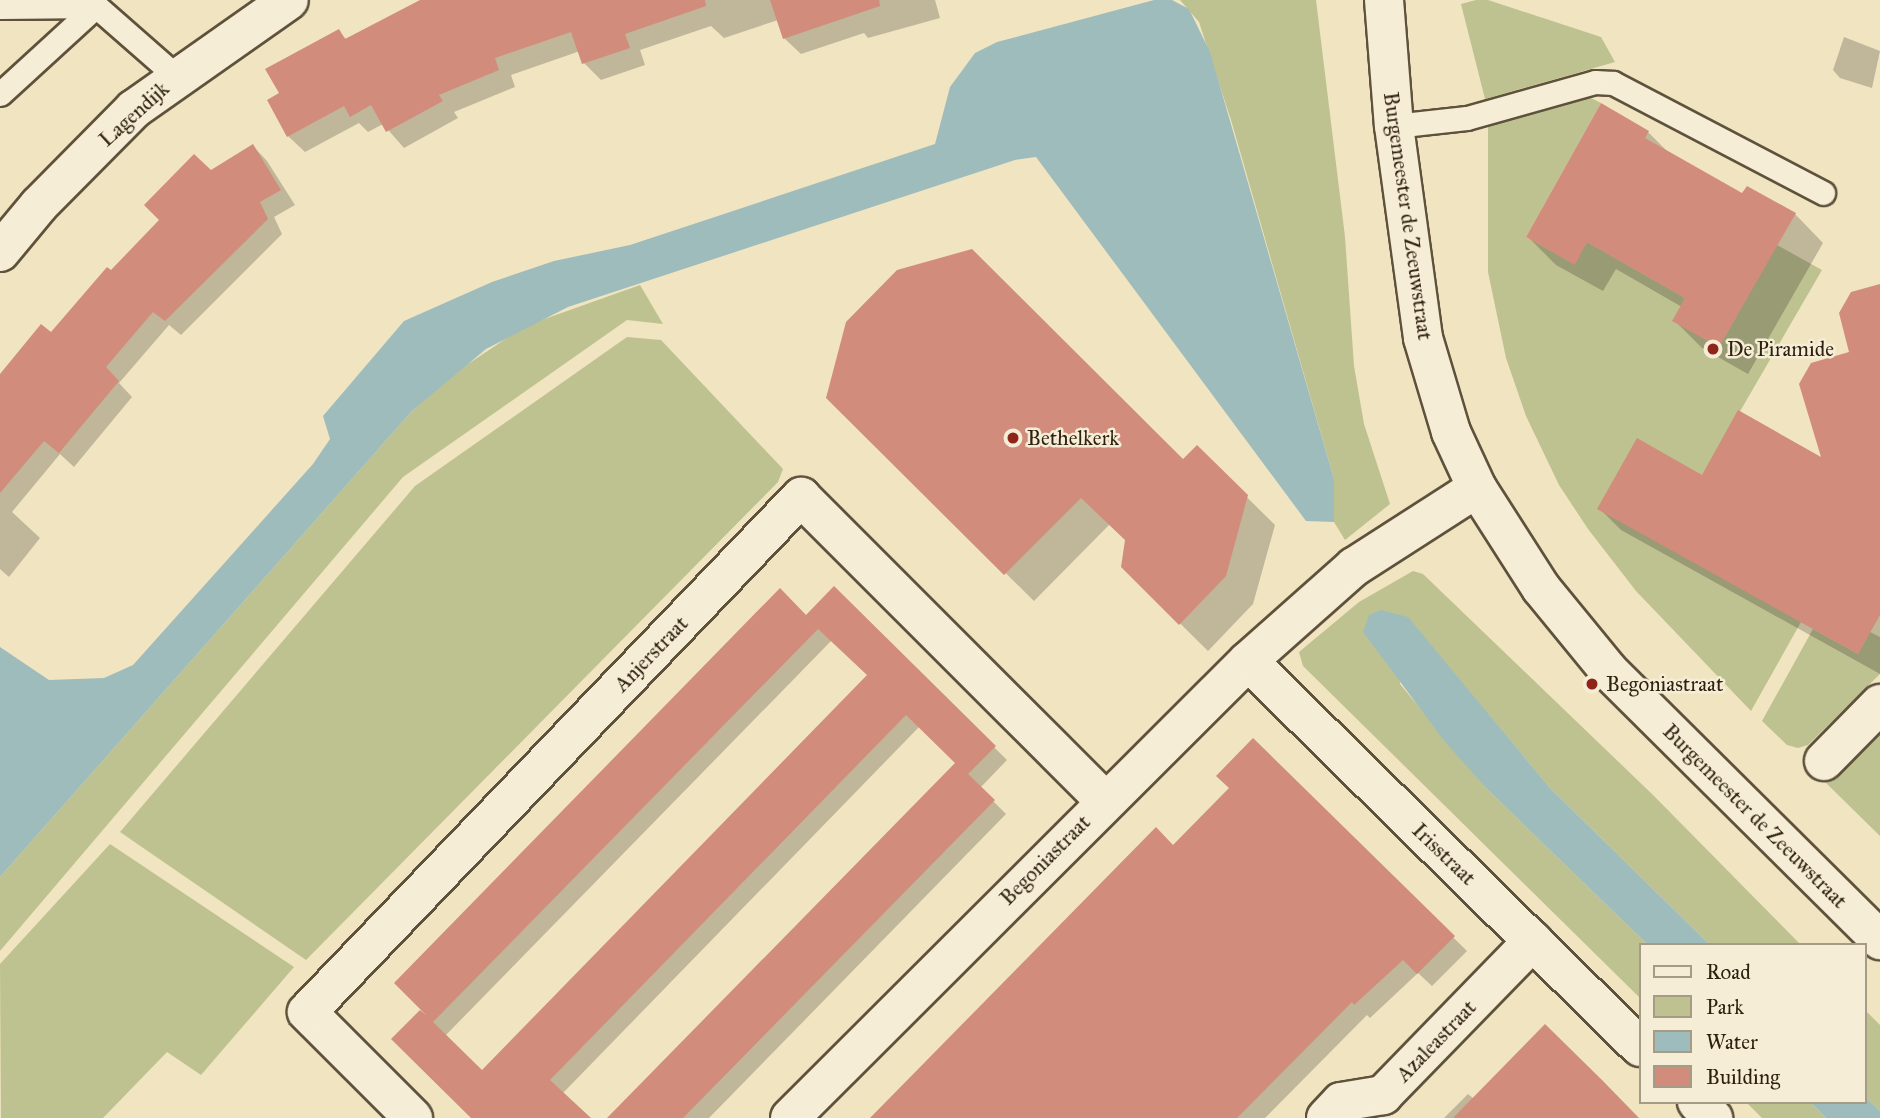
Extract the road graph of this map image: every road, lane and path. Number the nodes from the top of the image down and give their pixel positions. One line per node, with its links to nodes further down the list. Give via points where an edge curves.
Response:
1 (289, 0): 5 (street, Lagendijk)
2 (1384, 0): 7 (street, Burgemeester de Zeeuwstraat)
3 (96, 6): 4 (lane); 5 (lane); 6 (lane)
4 (0, 7)
5 (176, 76): 9 (street, Lagendijk, via 134,109)
6 (0, 94)
7 (1394, 126): 8 (lane, via 1467,118 1595,82 1613,83); 10 (street, Burgemeester de Zeeuwstraat, via 1423,338 1451,432)
8 (1823, 193)
9 (0, 252)
10 (1477, 488): 11 (street, Begoniastraat, via 1354,567); 15 (street, Burgemeester de Zeeuwstraat, via 1541,588 1609,671)
11 (1248, 661): 14 (street, Begoniastraat); 16 (street, Irisstraat)
12 (1880, 704): 13 (street)
13 (1824, 761)
14 (1104, 800): 19 (street, Anjerstraat, via 801,497 307,1012); 20 (street, Begoniastraat)
15 (1880, 940)
16 (1533, 941): 17 (street, Irisstraat); 21 (street, Azaleastraat, via 1383,1095 1341,1102)
17 (1638, 1045)
18 (1699, 1104): 22 (street)
19 (412, 1118)
20 (790, 1118)
21 (1326, 1118)
22 (1713, 1118)

